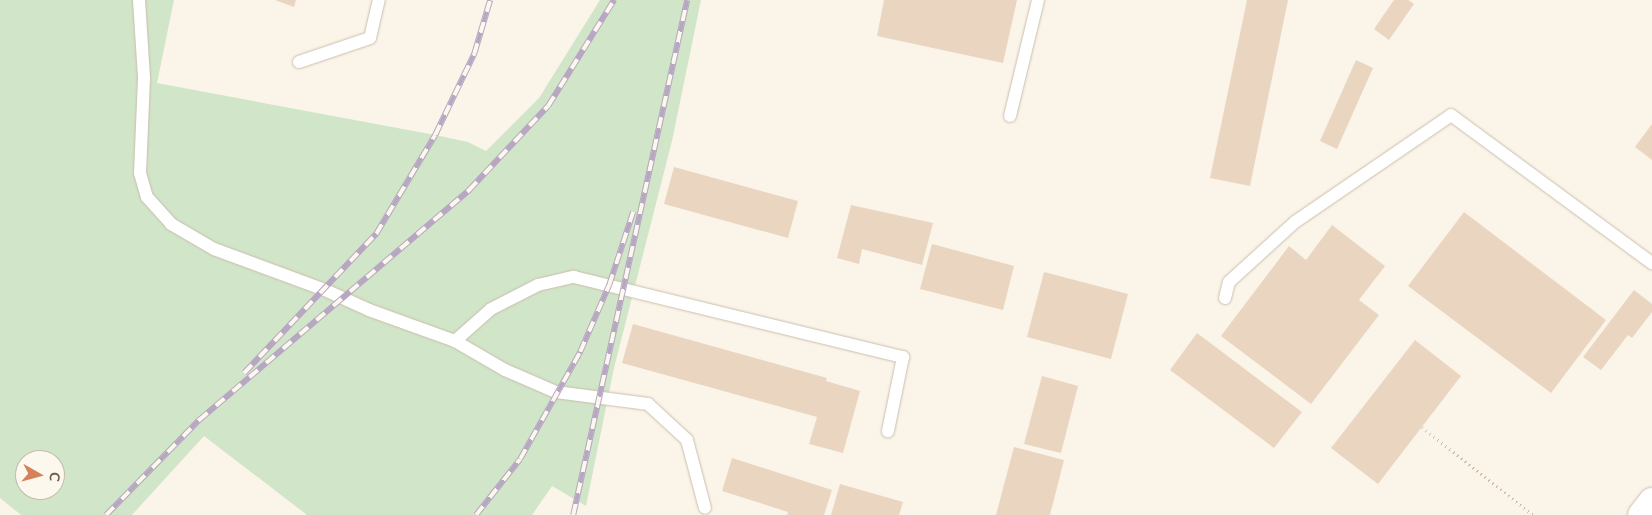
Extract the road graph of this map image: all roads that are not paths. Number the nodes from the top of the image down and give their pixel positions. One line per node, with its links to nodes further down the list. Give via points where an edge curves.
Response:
1 (139, 0): 8 (lane, via 144,78 140,173 147,197 171,224 214,249)
2 (379, 0): 4 (lane, via 370,38)
3 (1038, 0): 5 (lane)
4 (299, 62)
5 (1010, 116)
6 (1652, 264): 7 (lane, via 1451,115 1295,222 1229,282)
7 (1224, 298)
8 (455, 341): 9 (lane, via 491,310 538,285 574,277 902,357); 11 (lane, via 505,370 556,392 648,404 687,440)
9 (888, 431)
10 (1652, 501): 12 (street)
11 (705, 508)
12 (1642, 515)

